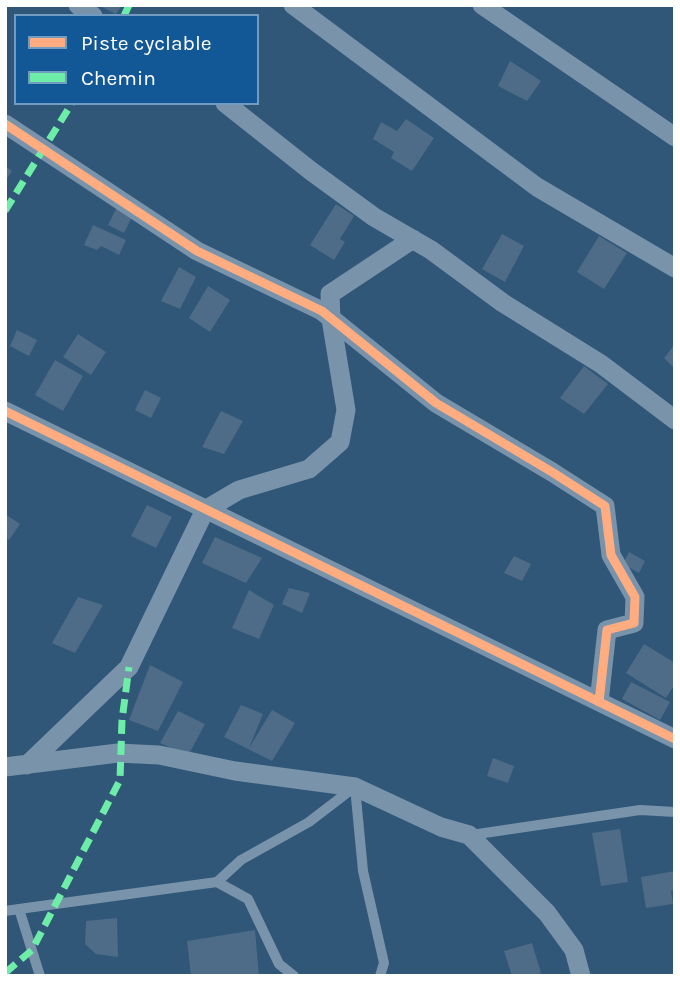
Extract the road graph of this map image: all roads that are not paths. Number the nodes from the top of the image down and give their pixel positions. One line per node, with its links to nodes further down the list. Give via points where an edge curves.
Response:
1 (293, 5): 7 (street, via 537,187)
2 (482, 5): 5 (street)
3 (227, 105): 6 (street, via 311,172)
4 (5, 124): 8 (street, via 197,251)
5 (675, 137)
6 (413, 239): 8 (street, via 330,294); 10 (street)
7 (675, 268)
8 (331, 318): 11 (street, via 346,410 340,442 309,468 239,490); 12 (street, via 436,403 605,506 611,555 635,597 634,623 607,630)
9 (5, 411): 11 (street)
10 (675, 420)
11 (205, 510): 12 (street); 14 (street, via 129,667)
12 (599, 702): 13 (street)
13 (675, 739)
14 (27, 765): 15 (street); 16 (street, via 118,753 159,755 235,771)
15 (5, 767)
16 (355, 787): 18 (street); 19 (lane, via 309,822 241,860); 24 (lane, via 363,871 384,963)
17 (675, 812): 18 (lane, via 640,810)
18 (469, 835): 25 (street, via 547,913 574,950)
19 (217, 882): 20 (lane); 23 (lane, via 248,899 279,964)
20 (19, 909): 21 (lane); 22 (lane)
21 (5, 911)
22 (40, 976)
23 (294, 976)
24 (380, 976)
25 (582, 976)

